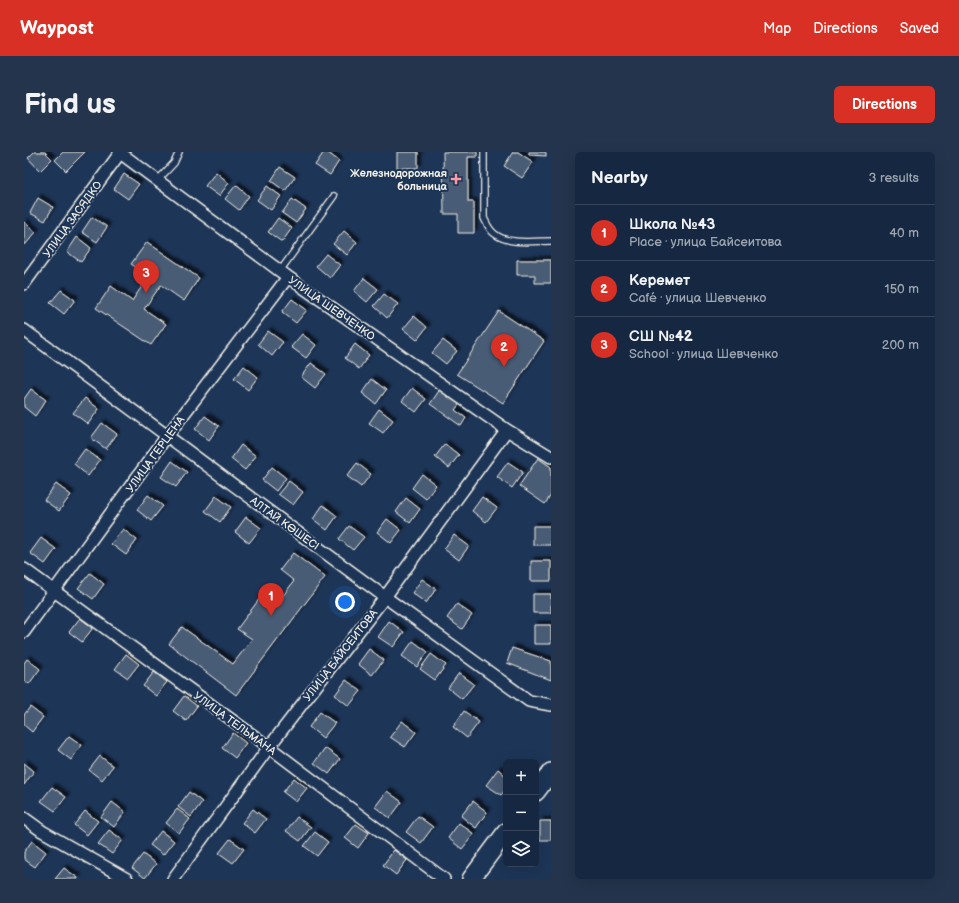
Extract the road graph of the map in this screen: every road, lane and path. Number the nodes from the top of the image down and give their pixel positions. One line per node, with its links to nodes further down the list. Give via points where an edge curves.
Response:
1 (179, 152): 4 (lane, via 174,163)
2 (484, 152): 6 (lane, via 484,218 488,228 496,235 513,241)
3 (119, 153): 4 (street, УЛИЦА ШЕВЧЕНКО); 8 (street, УЛИЦА ЗАСЯДКО)
4 (157, 181): 7 (street, УЛИЦА ШЕВЧЕНКО)
5 (334, 196): 7 (lane)
6 (551, 241)
7 (284, 274): 10 (street, УЛИЦА ШЕВЧЕНКО); 11 (street, УЛИЦА ГЕРЦЕНА)
8 (24, 284)
9 (24, 330): 11 (street, АЛТАЙ КӨШЕСІ)
10 (507, 430): 12 (street, УЛИЦА ШЕВЧЕНКО); 15 (street, УЛИЦА БАЙСЕИТОВА)
11 (167, 436): 14 (street, УЛИЦА ГЕРЦЕНА); 15 (street, АЛТАЙ КӨШЕСІ)
12 (551, 457)
13 (24, 569): 14 (street, УЛИЦА ТЕЛЬМАНА)
14 (54, 591): 16 (street, УЛИЦА ГЕРЦЕНА); 18 (street, УЛИЦА ТЕЛЬМАНА)
15 (385, 597): 17 (street, АЛТАЙ КӨШЕСІ, via 529,701); 18 (street, УЛИЦА БАЙСЕИТОВА)
16 (24, 632)
17 (551, 705)
18 (269, 747): 24 (street, УЛИЦА БАЙСЕИТОВА); 25 (street, УЛИЦА ТЕЛЬМАНА)
19 (551, 772): 20 (main road)
20 (539, 788)
21 (24, 818): 23 (street, via 42,831)
22 (503, 836): 26 (main road)
23 (127, 879)
24 (173, 879)
25 (444, 879)
26 (471, 879)

